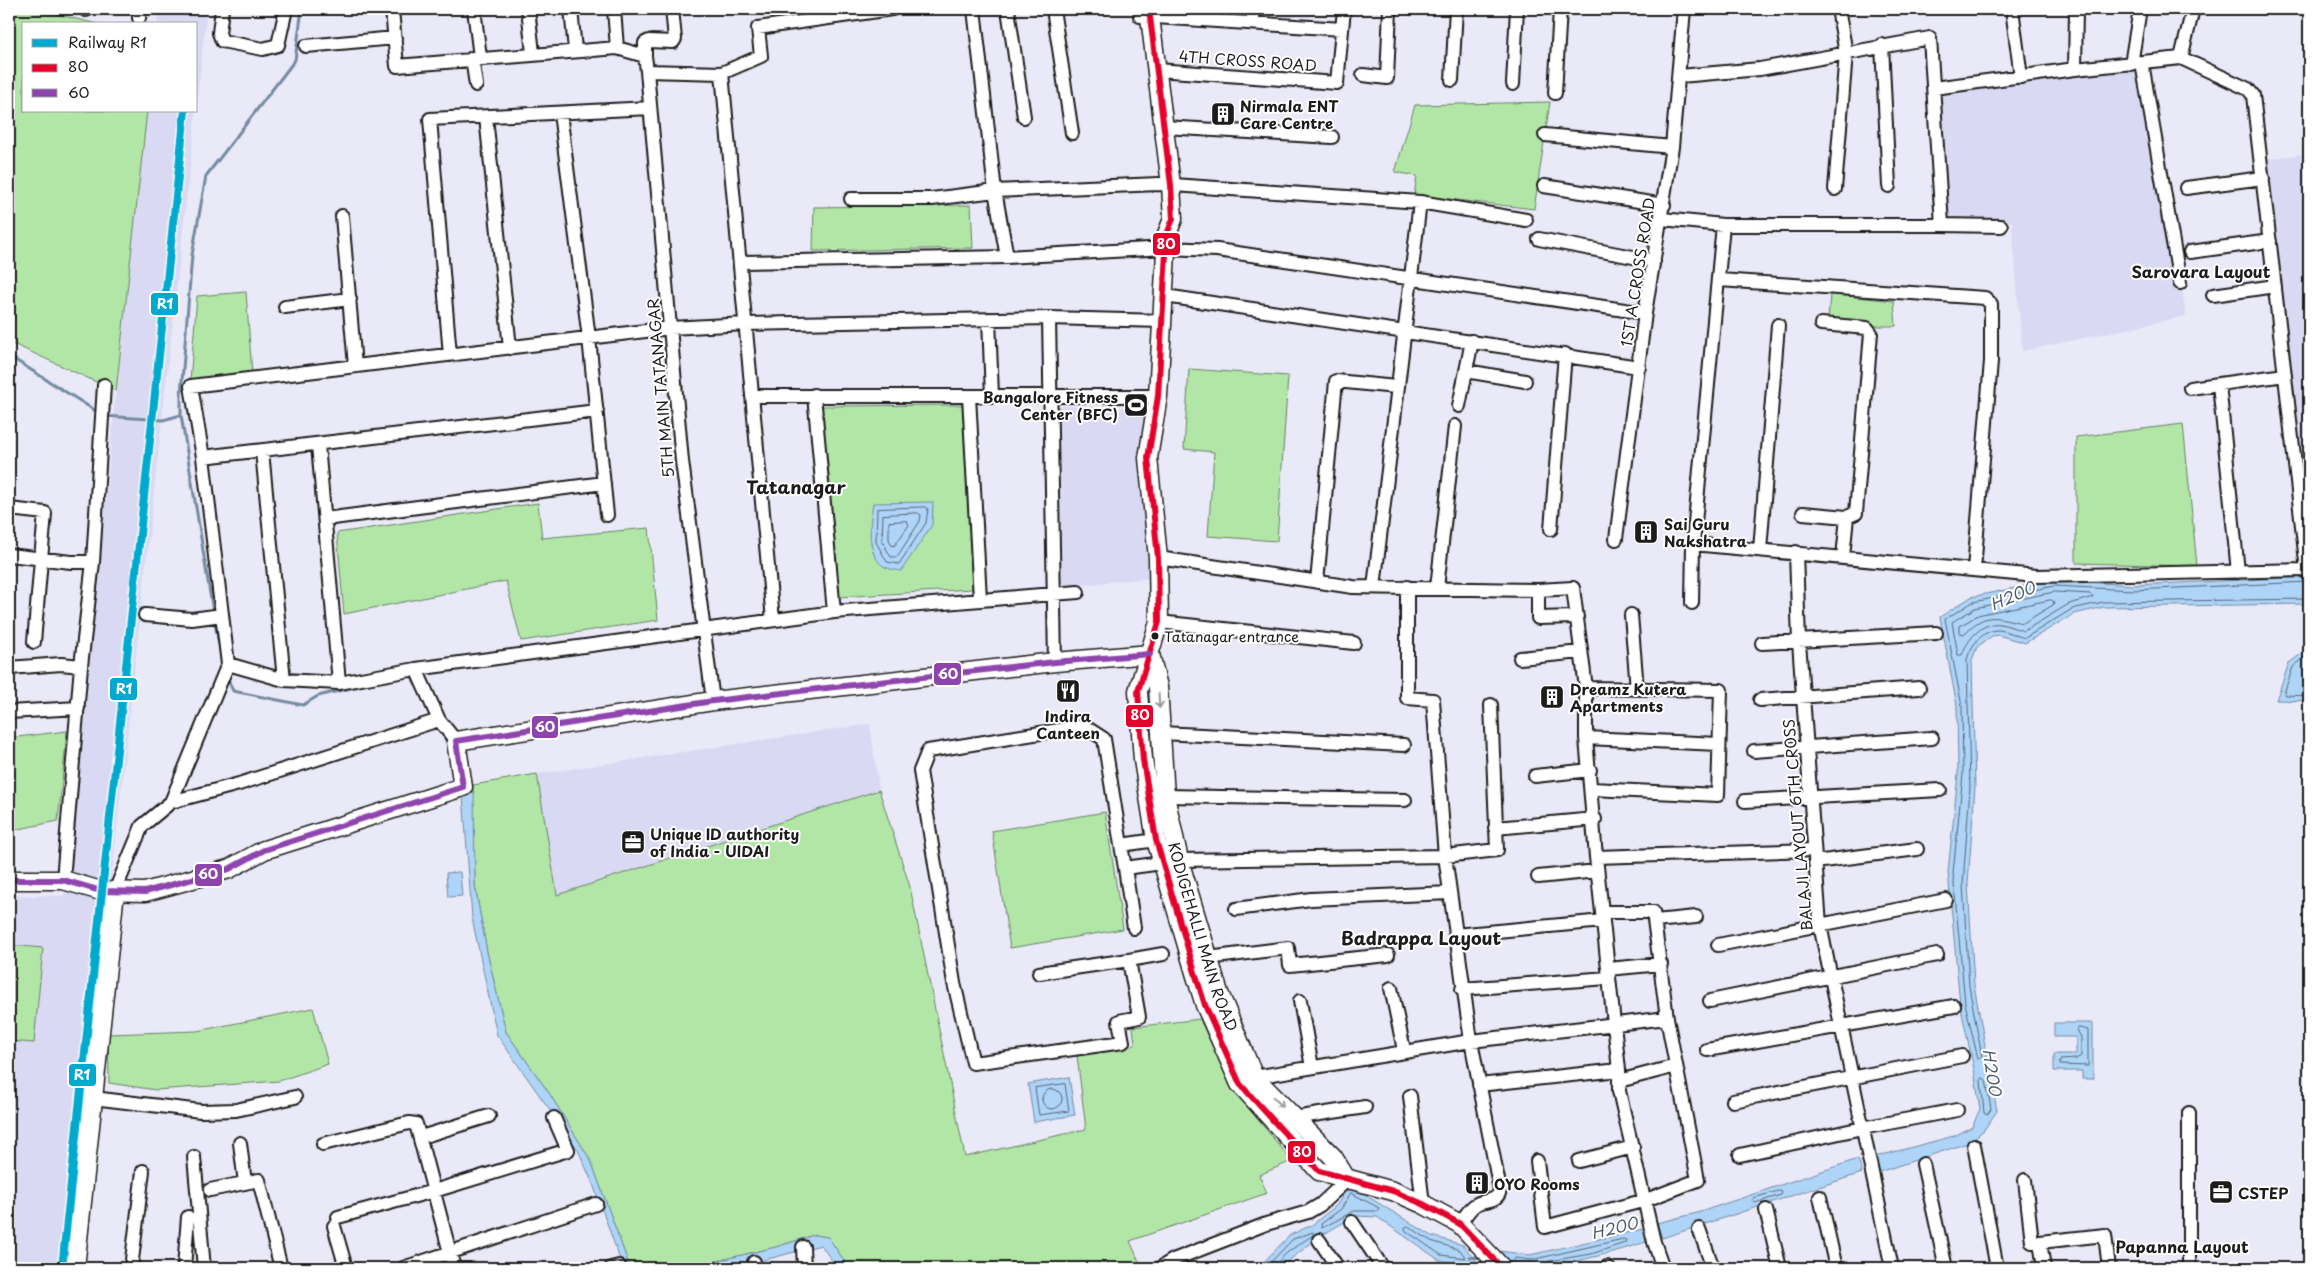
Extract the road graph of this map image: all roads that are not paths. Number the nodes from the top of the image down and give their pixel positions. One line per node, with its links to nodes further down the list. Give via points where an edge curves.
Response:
1 (222, 9): 2 (street, via 219,33 222,41 263,49 278,45)
2 (286, 9)
3 (392, 9): 28 (street)
4 (474, 9): 36 (street)
5 (528, 9): 34 (street)
6 (571, 9): 32 (street)
7 (614, 9): 31 (street)
8 (672, 9): 35 (street, via 675,39 673,42 645,43)
9 (892, 9): 42 (street, via 758,28 761,56)
10 (974, 9): 66 (street)
11 (1008, 9): 54 (street)
12 (1053, 9): 56 (street)
13 (1254, 9): 26 (street)
14 (1344, 9): 27 (street)
15 (1390, 9): 43 (street, via 1387,78)
16 (1456, 9): 46 (street)
17 (1517, 9): 47 (street)
18 (1560, 9): 50 (street)
19 (1684, 9): 44 (street, 1ST A CROSS ROAD)
20 (1838, 9): 33 (street)
21 (2012, 9): 45 (street)
22 (2076, 9): 39 (street)
23 (2140, 9): 38 (street)
24 (2193, 9): 37 (street)
25 (1144, 12): 26 (street); 40 (street, KODIGEHALLI MAIN ROAD); 61 (street, KODIGEHALLI MAIN ROAD)
26 (1252, 23): 27 (street)
27 (1342, 29): 40 (street, 4TH CROSS ROAD, via 1337,83)
28 (395, 38): 30 (street); 36 (street, via 398,66)
29 (1882, 45): 33 (street); 49 (street, via 1930,38); 63 (street)
30 (306, 46)
31 (617, 48): 32 (street); 35 (street)
32 (575, 50): 34 (street)
33 (1846, 53): 44 (street, via 1760,69); 65 (street)
34 (533, 54): 36 (street)
35 (645, 56): 41 (street, 5TH MAIN TATANAGAR)
36 (476, 58): 48 (street)
37 (2181, 58): 38 (street); 60 (street, via 2248,89 2253,95)
38 (2137, 64): 39 (street); 85 (street)
39 (2075, 69): 45 (street)
40 (1157, 70): 55 (street, KODIGEHALLI MAIN ROAD)
41 (647, 71): 42 (street); 51 (street, 5TH MAIN TATANAGAR)
42 (722, 72): 82 (street)
43 (1363, 75)
44 (1680, 76): 59 (street, 1ST A CROSS ROAD)
45 (2022, 77): 49 (street)
46 (1452, 80)
47 (1513, 84)
48 (476, 85)
49 (1934, 88): 74 (street)
50 (1555, 93)
51 (650, 108): 52 (street); 98 (street, 5TH MAIN TATANAGAR)
52 (560, 113): 53 (street); 100 (street)
53 (486, 117): 102 (street); 104 (street, via 430,119)
54 (1024, 117)
55 (1164, 127): 58 (street); 61 (street, KODIGEHALLI MAIN ROAD)
56 (1072, 133)
57 (1545, 136): 59 (street)
58 (1332, 137)
59 (1672, 147): 69 (street, 1ST A CROSS ROAD)
60 (2263, 178): 64 (street); 78 (street)
61 (1165, 184): 66 (street); 68 (street); 77 (street, KODIGEHALLI MAIN ROAD, via 1173,219)
62 (1544, 186): 69 (street)
63 (1889, 186)
64 (2186, 188)
65 (1835, 189)
66 (995, 191): 67 (street, via 932,199); 80 (street)
67 (852, 199)
68 (1420, 202): 72 (street); 83 (street)
69 (1664, 205): 71 (street, 1ST A CROSS ROAD)
70 (342, 216): 89 (street)
71 (1662, 219): 73 (street); 81 (street, 1ST A CROSS ROAD)
72 (1526, 220)
73 (1723, 224): 74 (street); 84 (street)
74 (1942, 225): 75 (street)
75 (2001, 226)
76 (1539, 239): 81 (street)
77 (1167, 241): 80 (street); 83 (street); 88 (street, KODIGEHALLI MAIN ROAD)
78 (2270, 241): 79 (street); 86 (street)
79 (2190, 252)
80 (1007, 257): 82 (street)
81 (1654, 261): 91 (street, 1ST A CROSS ROAD)
82 (742, 262): 95 (street)
83 (1410, 280): 91 (street); 99 (street)
84 (1719, 280): 134 (street); 142 (street, via 1974,297 1985,298 1991,304 1992,361)
85 (2180, 283)
86 (2275, 286): 87 (street); 108 (street)
87 (2213, 295)
88 (1165, 296): 94 (street, KODIGEHALLI MAIN ROAD); 99 (street)
89 (350, 299): 90 (street); 105 (street)
90 (285, 307)
91 (1645, 313): 106 (street, 1ST A CROSS ROAD)
92 (1049, 318): 93 (street); 94 (street); 118 (street)
93 (990, 319): 95 (street); 117 (street)
94 (1163, 321): 119 (street, KODIGEHALLI MAIN ROAD)
95 (746, 324): 98 (street); 115 (street)
96 (1821, 324): 130 (street, via 1867,328 1871,333 1856,513)
97 (1778, 325): 135 (street)
98 (670, 328): 100 (street); 160 (street, 5TH MAIN TATANAGAR)
99 (1403, 332): 101 (street); 112 (street)
100 (589, 338): 102 (street); 121 (street)
101 (1472, 341): 103 (street); 107 (street)
102 (510, 348): 104 (street)
103 (1565, 354): 106 (street); 132 (street)
104 (450, 355): 105 (street)
105 (356, 366): 125 (street, via 191,386)
106 (1638, 367): 133 (street, 1ST A CROSS ROAD)
107 (1466, 371): 109 (street); 120 (street)
108 (2285, 375): 110 (street); 143 (street, via 2308,570)
109 (1525, 381)
110 (2219, 384): 113 (street); 143 (street)
111 (104, 385): 141 (street)
112 (1396, 387): 144 (street, via 1336,381); 145 (street)
113 (2190, 388)
114 (814, 395): 115 (street); 116 (street); 153 (street)
115 (752, 396): 158 (street)
116 (969, 396): 117 (street); 151 (street)
117 (992, 396): 118 (street)
118 (1050, 396): 119 (street); 150 (street)
119 (1158, 396): 138 (street, KODIGEHALLI MAIN ROAD, via 1148,458)
120 (1459, 406)
121 (597, 411): 123 (street); 126 (street)
122 (1455, 426): 147 (street)
123 (318, 445): 124 (street); 131 (street)
124 (262, 451): 125 (street); 174 (street)
125 (203, 457): 154 (street)
126 (604, 483): 129 (street); 131 (street)
127 (9, 509): 140 (street, via 44,512)
128 (1803, 513): 130 (street)
129 (606, 515)
130 (1847, 517): 139 (street)
131 (324, 520): 175 (street)
132 (1551, 529)
133 (1616, 539)
134 (1693, 544): 135 (street); 152 (street)
135 (1760, 550): 136 (street)
136 (1796, 552): 139 (street); 163 (street, BALAJI LAYOUT 6TH CROSS)
137 (9, 555): 140 (street)
138 (1158, 558): 144 (street); 159 (street, KODIGEHALLI MAIN ROAD)
139 (1843, 558): 142 (street)
140 (39, 559): 141 (street); 162 (street)
141 (93, 562): 170 (street)
142 (1974, 570): 143 (street, via 2037,576)
143 (2238, 572)
144 (1317, 582): 145 (street)
145 (1374, 587): 146 (street)
146 (1407, 587): 147 (street); 208 (street, via 1406,698 1433,700)
147 (1437, 588): 148 (street)
148 (1538, 590): 157 (street, via 1573,588); 157 (street, via 1538,618)
149 (1078, 592): 150 (street)
150 (1054, 595): 151 (street); 169 (street)
151 (980, 599): 153 (street)
152 (1692, 603)
153 (834, 612): 158 (street)
154 (222, 615): 156 (street, via 192,619); 172 (street)
155 (1631, 615): 178 (street)
156 (145, 616)
157 (1576, 617): 166 (street)
158 (773, 620): 160 (street)
159 (1159, 622): 164 (street); 167 (street, KODIGEHALLI MAIN ROAD)
160 (704, 631): 173 (street); 181 (street, 5TH MAIN TATANAGAR)
161 (1936, 632): 163 (street)
162 (34, 642)
163 (1799, 642): 165 (street); 179 (street, BALAJI LAYOUT 6TH CROSS)
164 (1354, 643)
165 (1762, 643)
166 (1581, 652): 168 (street); 176 (street)
167 (1150, 654): 169 (street); 186 (street, KODIGEHALLI MAIN ROAD, one-way to 186, via 1158,687); 205 (street, KODIGEHALLI MAIN ROAD, via 1138,691 1143,760)
168 (1520, 658)
169 (1055, 662): 181 (street)
170 (81, 666): 171 (street, via 62,664); 183 (street)
171 (9, 668)
172 (226, 669): 174 (street); 202 (street)
173 (416, 669): 175 (street); 185 (street)
174 (284, 680): 175 (street)
175 (339, 683)
176 (1586, 688): 178 (street); 187 (street)
177 (1919, 688): 179 (street)
178 (1637, 689): 190 (street, via 1721,690)
179 (1803, 696): 180 (street); 192 (street, BALAJI LAYOUT 6TH CROSS)
180 (1760, 700)
181 (713, 701): 189 (street)
182 (1491, 705): 204 (street)
183 (78, 708): 184 (street); 216 (street)
184 (9, 712)
185 (439, 720): 189 (street); 202 (street, via 239,784)
186 (1161, 733): 191 (street); 198 (street, KODIGEHALLI MAIN ROAD)
187 (1586, 738): 190 (street); 194 (street)
188 (1932, 738): 192 (street)
189 (456, 741): 217 (street, via 463,787 264,850 229,869 145,892)
190 (1719, 744): 196 (street, via 1718,795)
191 (1404, 745)
192 (1807, 747): 193 (street); 199 (street, BALAJI LAYOUT 6TH CROSS)
193 (1754, 751)
194 (1590, 770): 195 (street); 196 (street)
195 (1535, 776)
196 (1592, 789): 203 (street)
197 (1940, 790): 199 (street)
198 (1165, 796): 200 (street); 211 (street, KODIGEHALLI MAIN ROAD)
199 (1810, 798): 201 (street); 209 (street, BALAJI LAYOUT 6TH CROSS)
200 (1405, 800)
201 (1746, 801)
202 (171, 802): 217 (street, via 142,826)
203 (1595, 819): 204 (street); 210 (street)
204 (1495, 828): 208 (street, via 1497,850)
205 (1156, 840): 206 (street); 211 (street, KODIGEHALLI MAIN ROAD)
206 (1121, 845): 212 (street); 231 (street, via 1104,739 1084,726 928,751 920,771 954,983 973,1063 1124,1042 1119,1021 1139,1017)
207 (1917, 849): 209 (street)
208 (1445, 856): 211 (street); 218 (street)
209 (1815, 856): 210 (street); 224 (street, BALAJI LAYOUT 6TH CROSS)
210 (1596, 857): 213 (street)
211 (1170, 861): 212 (street); 233 (street, KODIGEHALLI MAIN ROAD)
212 (1125, 868): 225 (street)
213 (1597, 871): 214 (street); 221 (street)
214 (1538, 877)
215 (9, 880): 216 (street)
216 (63, 880): 217 (street, via 101,891)
217 (115, 891): 257 (street)
218 (1450, 893): 220 (street, via 1311,900); 226 (street)
219 (1946, 900): 224 (street)
220 (1236, 909)
221 (1603, 917): 223 (street, via 1653,912); 226 (street); 235 (street)
222 (1696, 917): 223 (street)
223 (1655, 921): 232 (street)
224 (1820, 926): 227 (street); 236 (street, BALAJI LAYOUT 6TH CROSS)
225 (1134, 928)
226 (1455, 936): 238 (street)
227 (1718, 945)
228 (1163, 954): 231 (street)
229 (1388, 955): 233 (street, via 1290,965 1288,948)
230 (1936, 955): 236 (street)
231 (1129, 960): 234 (street)
232 (1661, 964): 235 (street); 242 (street)
233 (1205, 969): 252 (street, KODIGEHALLI MAIN ROAD); 277 (street, KODIGEHALLI MAIN ROAD, via 1205,1005 1240,1084 1319,1171)
234 (1039, 973)
235 (1608, 974): 238 (street); 243 (street)
236 (1831, 976): 240 (street); 244 (street, BALAJI LAYOUT 6TH CROSS)
237 (1390, 988): 246 (street)
238 (1462, 989): 245 (street)
239 (1300, 1001): 250 (street)
240 (1710, 1001)
241 (1954, 1006): 244 (street)
242 (1667, 1018): 243 (street); 249 (street)
243 (1613, 1025): 245 (street); 251 (street)
244 (1841, 1026): 247 (street); 253 (street, BALAJI LAYOUT 6TH CROSS)
245 (1471, 1040): 246 (street); 254 (street)
246 (1404, 1050): 250 (street)
247 (1707, 1050)
248 (1962, 1056): 253 (street)
249 (1676, 1066): 251 (street); 283 (street, via 1698,1180)
250 (1312, 1067): 252 (street)
251 (1619, 1075): 254 (street); 270 (street, via 1619,1091)
252 (1254, 1078): 264 (street, KODIGEHALLI MAIN ROAD, one-way to 264)
253 (1852, 1079): 258 (street); 265 (street, BALAJI LAYOUT 6TH CROSS)
254 (1479, 1085): 289 (street, via 1500,1190 1494,1200 1476,1204)
255 (1410, 1096): 285 (street)
256 (295, 1097): 257 (street, via 236,1110 201,1111)
257 (93, 1098): 295 (street)
258 (1733, 1101)
259 (1365, 1107): 264 (street)
260 (1957, 1110): 265 (street)
261 (2189, 1113): 317 (street)
262 (489, 1116): 266 (street)
263 (554, 1118): 281 (street, via 568,1150)
264 (1294, 1118): 277 (street, KODIGEHALLI MAIN ROAD, via 1333,1158)
265 (1862, 1128): 271 (street); 312 (street, BALAJI LAYOUT 6TH CROSS)
266 (421, 1137): 268 (street, via 418,1126 413,1122); 281 (street)
267 (240, 1143): 279 (street)
268 (323, 1144)
269 (1974, 1145): 314 (street)
270 (1633, 1147): 274 (street); 283 (street)
271 (1740, 1155)
272 (194, 1157): 298 (street)
273 (1537, 1161): 283 (street, via 1545,1227)
274 (1580, 1161)
275 (1923, 1164): 313 (street)
276 (143, 1171): 296 (street)
277 (1347, 1180): 285 (street, KODIGEHALLI MAIN ROAD, via 1393,1191); 304 (street, via 1308,1212 1266,1224)
278 (2025, 1180): 292 (street, via 2032,1242)
279 (244, 1183): 280 (street); 299 (street, via 259,1180)
280 (210, 1190)
281 (434, 1191): 294 (street); 300 (street, via 336,1222)
282 (1820, 1197): 311 (street)
283 (1646, 1200): 308 (street)
284 (596, 1204): 294 (street)
285 (1423, 1204): 289 (street, KODIGEHALLI MAIN ROAD)
286 (1766, 1210): 310 (street)
287 (188, 1217): 297 (street)
288 (1352, 1222): 306 (street)
289 (1463, 1227): 307 (street, KODIGEHALLI MAIN ROAD)
290 (1699, 1229): 309 (street)
291 (1319, 1240): 305 (street)
292 (2040, 1242): 315 (street); 316 (street, via 2105,1235)
293 (803, 1247): 303 (street)
294 (451, 1253): 301 (street); 302 (street)
295 (75, 1268)
296 (131, 1268)
297 (184, 1268)
298 (204, 1268)
299 (281, 1268)
300 (346, 1268)
301 (403, 1268)
302 (454, 1268)
303 (804, 1268)
304 (1160, 1268)
305 (1338, 1268)
306 (1384, 1268)
307 (1502, 1268)
308 (1663, 1268)
309 (1713, 1268)
310 (1780, 1268)
311 (1836, 1268)
312 (1892, 1268)
313 (1946, 1268)
314 (1997, 1268)
315 (2044, 1268)
316 (2109, 1268)
317 (2189, 1268)

